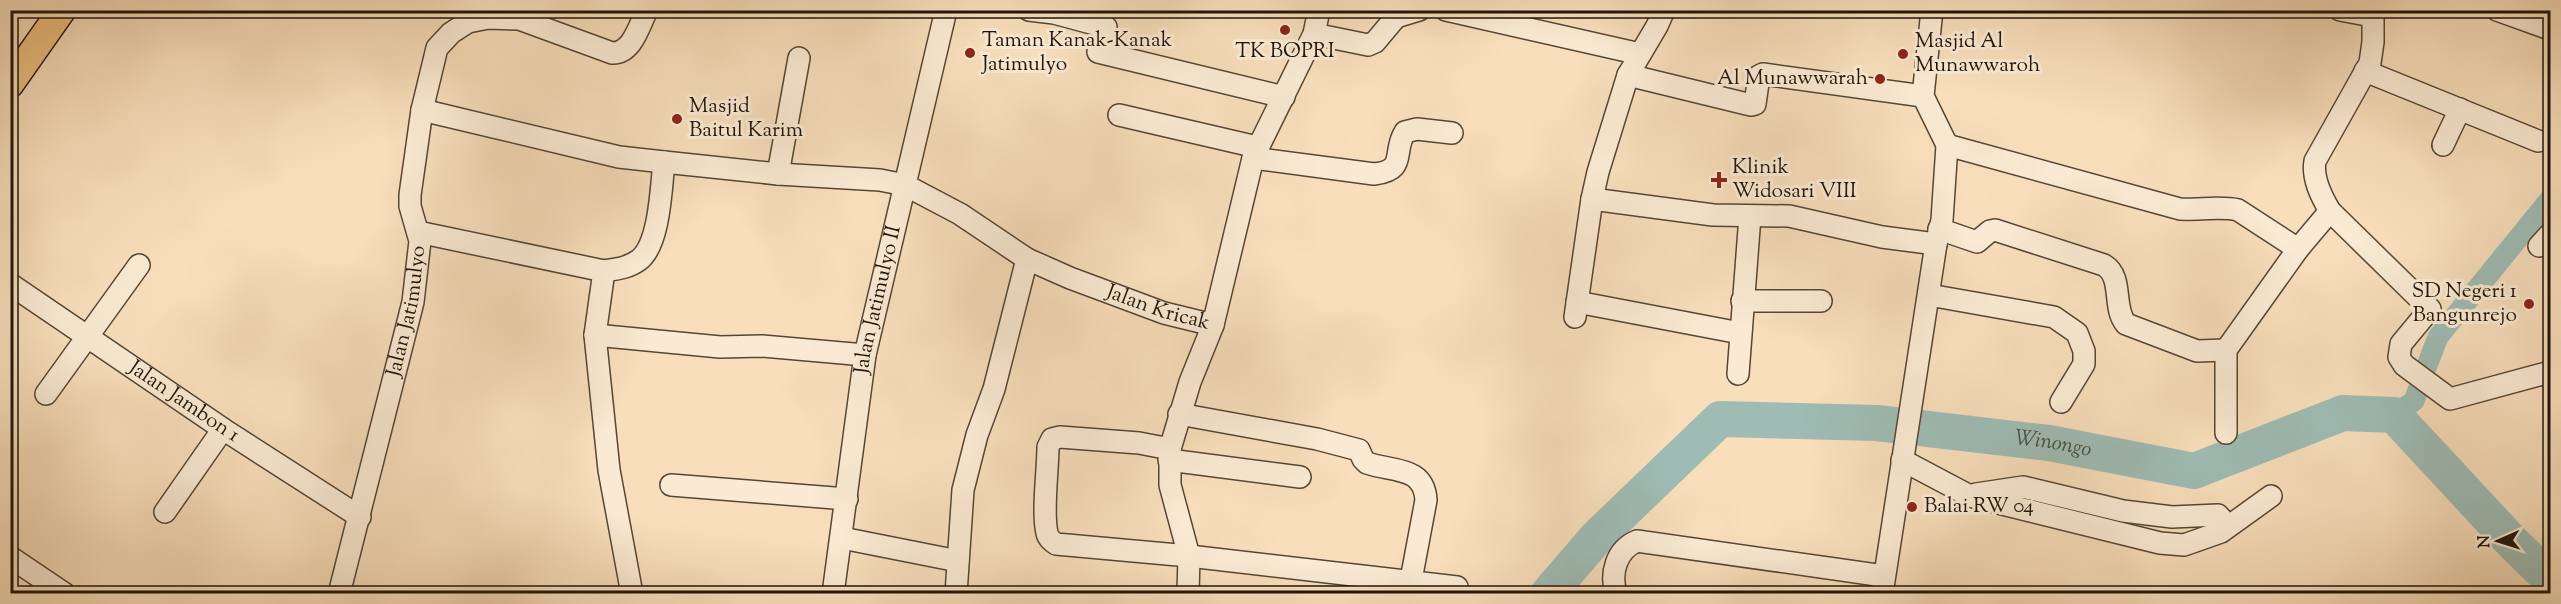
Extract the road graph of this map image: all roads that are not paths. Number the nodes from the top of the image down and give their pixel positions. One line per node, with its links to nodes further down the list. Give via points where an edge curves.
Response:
1 (62, 10): 21 (main road)
2 (647, 10): 14 (street, Jalan Jatimulyo, via 627,50 621,53 519,19)
3 (946, 10): 34 (street, Jalan Jatimulyo II)
4 (1029, 10): 23 (street, via 1106,27 1098,52)
5 (1319, 10): 16 (street, Jalan Kricak)
6 (1419, 10): 16 (street, via 1396,17 1368,45)
7 (1446, 10): 13 (street)
8 (1664, 10): 17 (street)
9 (1932, 10): 22 (street)
10 (2340, 10): 12 (street)
11 (2497, 10): 15 (street)
12 (2373, 13): 19 (street, via 2373,42)
13 (1479, 14): 17 (street)
14 (476, 15): 25 (street, Jalan Jatimulyo, via 436,48)
15 (2548, 22)
16 (1314, 34): 23 (street, Jalan Kricak)
17 (1640, 54): 20 (street)
18 (799, 58): 33 (street)
19 (2366, 71): 24 (street); 36 (street, via 2315,161 2313,169 2320,193)
20 (1628, 75): 22 (street, via 1751,105 1756,101 1761,74); 35 (street)
21 (10, 84)
22 (1923, 96): 29 (street)
23 (1284, 97): 31 (street, Jalan Kricak)
24 (2460, 109): 28 (street); 30 (street)
25 (422, 110): 32 (street, Jalan Kricak, via 619,157); 38 (street, Jalan Jatimulyo, via 410,206)
26 (1119, 115): 31 (street)
27 (1452, 133): 31 (street, via 1417,129 1406,132 1397,164 1383,173 1367,174)
28 (2538, 141)
29 (1947, 145): 39 (street); 40 (street, via 2180,208 2238,210)
30 (2443, 145)
31 (1255, 153): 48 (street, Jalan Kricak)
32 (664, 162): 33 (street, Jalan Kricak); 43 (street, via 648,249 641,259 625,268)
33 (778, 174): 34 (street, Jalan Kricak)
34 (905, 185): 41 (street, Jalan Kricak, via 960,214); 53 (street, Jalan Jatimulyo II)
35 (1592, 199): 37 (street); 49 (street, via 1576,310)
36 (2330, 211): 40 (street); 54 (street, via 2430,309 2401,344 2399,357 2443,395 2451,399)
37 (1750, 216): 39 (street, via 1789,216 1882,237); 46 (street)
38 (418, 232): 43 (street); 68 (street, Jalan Jatimulyo, via 413,302)
39 (1938, 237): 45 (street); 52 (street, via 1977,242 1995,230 2104,265 2112,272 2126,324 2197,351)
40 (2298, 249): 52 (street)
41 (1027, 259): 48 (street, Jalan Kricak, via 1164,313); 72 (street, via 963,490)
42 (139, 266): 51 (street)
43 (604, 271): 50 (street)
44 (10, 284): 51 (street, Jalan Jambon 1)
45 (1929, 295): 57 (street, via 2054,317 2077,333 2084,364); 62 (street)
46 (1742, 301): 47 (street); 49 (street)
47 (1821, 301)
48 (1213, 325): 58 (street)
49 (1740, 333): 55 (street)
50 (596, 335): 53 (street); 78 (street, via 609,470)
51 (87, 336): 56 (street); 59 (street, Jalan Jambon 1)
52 (2226, 350): 60 (street)
53 (865, 355): 66 (street, Jalan Jatimulyo II)
54 (2550, 372)
55 (1738, 374)
56 (46, 394)
57 (2061, 402)
58 (1179, 414): 61 (street); 73 (street, via 1359,450 1367,463 1419,478 1426,500)
59 (223, 429): 67 (street); 68 (street, Jalan Jambon 1)
60 (2226, 433)
61 (1169, 455): 63 (street); 70 (street, via 1170,485); 70 (street, via 1112,441 1060,436 1052,439 1048,447 1047,534 1056,544)
62 (1902, 455): 65 (street, via 1970,496 2160,543 2184,544 2221,532); 74 (street)
63 (1300, 477)
64 (670, 485): 66 (street)
65 (2271, 496)
66 (847, 499): 69 (street, Jalan Jatimulyo II)
67 (165, 512)
68 (360, 518): 77 (street, Jalan Jatimulyo)
69 (842, 538): 72 (street); 79 (street, Jalan Jatimulyo II)
70 (1189, 556): 73 (street); 81 (street)
71 (10, 557): 76 (street)
72 (958, 561): 80 (street)
73 (1411, 580): 75 (street)
74 (1883, 585): 82 (street, via 1637,541 1629,545 1617,562 1612,581)
75 (1457, 586)
76 (65, 594)
77 (339, 594)
78 (632, 594)
79 (833, 594)
80 (956, 594)
81 (1188, 594)
82 (1616, 594)

